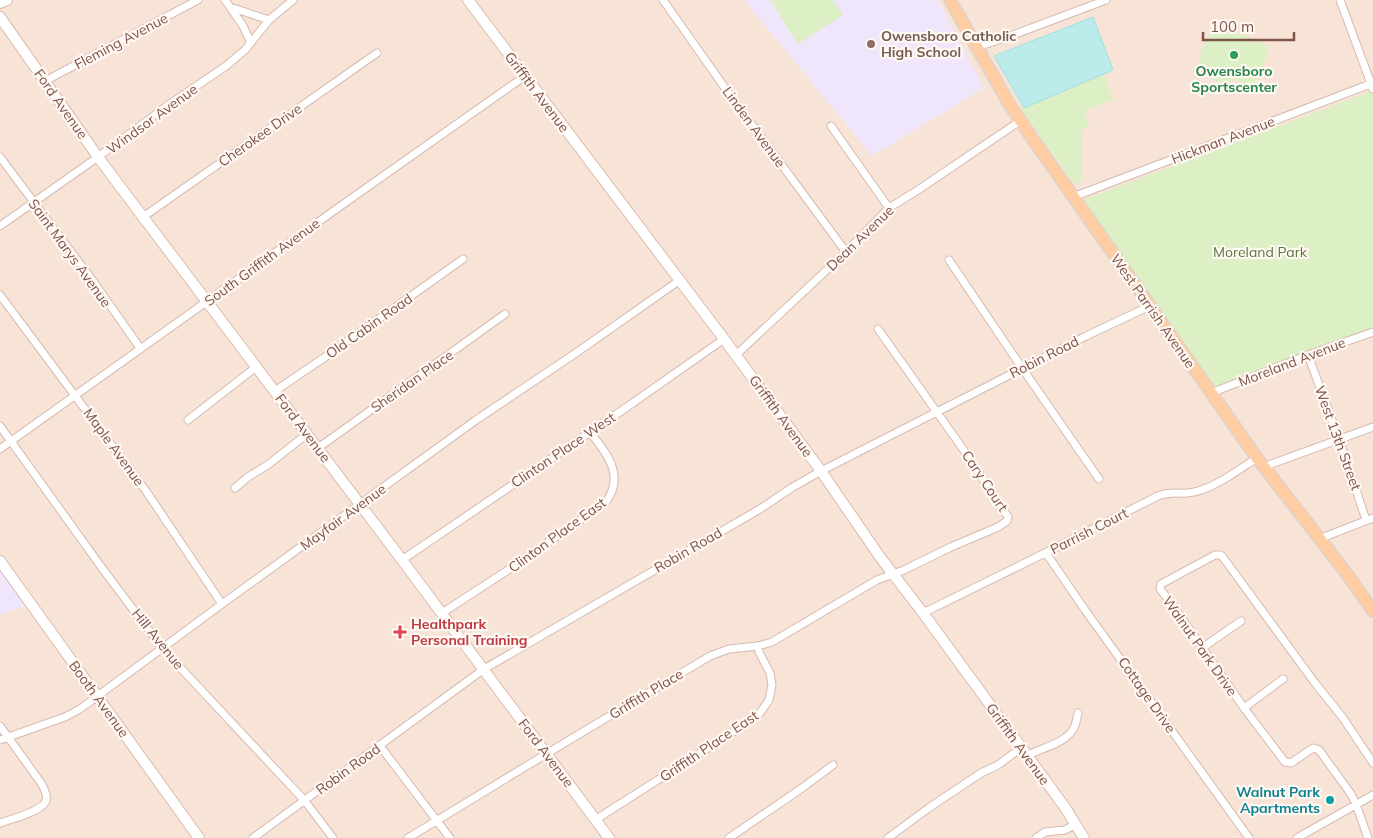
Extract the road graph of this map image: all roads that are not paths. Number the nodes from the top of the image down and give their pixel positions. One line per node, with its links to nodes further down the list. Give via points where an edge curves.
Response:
1 (7, 0): 10 (street)
2 (198, 0): 18 (street, Fleming Avenue)
3 (225, 0): 11 (street)
4 (293, 0): 13 (street, Windsor Avenue)
5 (468, 0): 17 (street, Griffith Avenue)
6 (663, 0): 29 (street, Linden Avenue)
7 (950, 0): 15 (main road, West Parrish Avenue)
8 (1106, 0): 15 (street)
9 (1340, 0): 19 (street)
10 (0, 3)
11 (230, 7): 13 (street); 14 (street)
12 (0, 17): 18 (street, Ford Avenue)
13 (269, 20): 14 (street, Windsor Avenue)
14 (251, 43): 23 (street, Windsor Avenue, via 226,66)
15 (977, 47): 20 (main road, West Parrish Avenue)
16 (376, 53): 27 (street, Cherokee Drive)
17 (526, 76): 32 (street, Griffith Avenue); 34 (street, South Griffith Avenue)
18 (45, 81): 23 (street, Ford Avenue)
19 (1372, 85): 24 (street, Hickman Avenue)
20 (1020, 121): 24 (main road, West Parrish Avenue); 26 (street, Dean Avenue)
21 (831, 126): 26 (street)
22 (0, 157): 25 (street, Saint Marys Avenue)
23 (98, 157): 25 (street, Windsor Avenue); 27 (street, Ford Avenue)
24 (1073, 197): 35 (main road, West Parrish Avenue)
25 (33, 202): 28 (street, Windsor Avenue); 40 (street, Saint Marys Avenue)
26 (889, 208): 29 (street, Dean Avenue)
27 (143, 217): 34 (street, Ford Avenue)
28 (0, 226)
29 (846, 252): 41 (street, Dean Avenue)
30 (463, 259): 45 (street, Old Cabin Road)
31 (949, 260): 44 (street)
32 (680, 280): 39 (street, Griffith Avenue); 62 (street, Mayfair Avenue)
33 (0, 295): 47 (street, Maple Avenue)
34 (207, 302): 40 (street, South Griffith Avenue); 43 (street, Ford Avenue)
35 (1150, 306): 44 (street, Robin Road); 46 (main road, West Parrish Avenue)
36 (505, 314): 56 (street, Sheridan Place)
37 (878, 330): 48 (street)
38 (1373, 332): 42 (street, Moreland Avenue)
39 (724, 339): 41 (street, Griffith Avenue); 52 (street, Clinton Place West)
40 (140, 348): 47 (street, South Griffith Avenue)
41 (736, 355): 59 (street, Griffith Avenue)
42 (1308, 355): 46 (street, Moreland Avenue); 54 (street, West 13th Street)
43 (256, 367): 45 (street, Ford Avenue); 49 (street)
44 (1022, 368): 48 (street, Robin Road); 60 (street)
45 (275, 391): 53 (street, Ford Avenue)
46 (1211, 393): 58 (main road, West Parrish Avenue)
47 (76, 395): 55 (street, South Griffith Avenue); 69 (street, Maple Avenue)
48 (937, 413): 59 (street, Robin Road); 68 (street, Cary Court, via 1002,505 1008,519 998,528)
49 (188, 420)
50 (0, 426): 55 (street, Hill Avenue)
51 (1373, 427): 54 (street, Parrish Court)
52 (590, 432): 67 (street, Clinton Place West); 72 (street, Clinton Place East, via 610,461 615,476 605,503)
53 (308, 434): 56 (street, Ford Avenue); 61 (street)
54 (1339, 440): 58 (street, Parrish Court); 63 (street, West 13th Street)
55 (11, 441): 57 (street, South Griffith Avenue); 75 (street, Hill Avenue)
56 (318, 448): 62 (street, Ford Avenue)
57 (0, 449)
58 (1260, 463): 64 (main road, West Parrish Avenue); 65 (street, Parrish Court, via 1201,490 1158,496)
59 (822, 471): 68 (street, Griffith Avenue); 77 (street, Robin Road)
60 (1099, 478)
61 (235, 488)
62 (360, 504): 67 (street, Ford Avenue); 69 (street, Mayfair Avenue)
63 (1370, 519): 64 (street)
64 (1319, 539): 70 (main road, West Parrish Avenue)
65 (1046, 552): 71 (street, Parrish Court); 107 (street, Cottage Drive)
66 (0, 560): 79 (street, Booth Avenue)
67 (402, 560): 72 (street, Ford Avenue)
68 (893, 574): 71 (street, Griffith Avenue); 74 (street, Griffith Place, via 877,580 772,642)
69 (222, 604): 75 (street, Mayfair Avenue)
70 (1373, 611)
71 (923, 613): 86 (street, Griffith Avenue)
72 (442, 614): 77 (street, Ford Avenue)
73 (1241, 621): 76 (street)
74 (758, 646): 87 (street, Griffith Place, via 729,649 710,656); 94 (street, Griffith Place East, via 772,686 769,700 760,713)
75 (162, 648): 79 (street, Mayfair Avenue); 91 (street, Hill Avenue)
76 (1202, 648): 80 (street, Walnut Park Drive); 88 (street, Walnut Park Drive, via 1160,586 1220,555)
77 (484, 669): 85 (street, Robin Road); 87 (street, Ford Avenue)
78 (1283, 679): 80 (street)
79 (97, 696): 83 (street, Mayfair Avenue, via 65,718); 97 (street, Booth Avenue)
80 (1244, 708): 92 (street, Walnut Park Drive, via 1288,763 1295,762 1314,748 1319,750)
81 (1078, 713): 86 (street, via 1067,737 1034,752)
82 (0, 726): 83 (street)
83 (8, 737): 84 (street, Mayfair Avenue); 95 (street, via 47,796 42,807)
84 (0, 740)
85 (380, 746): 91 (street, Robin Road); 93 (street)
86 (1024, 752): 96 (street, Griffith Avenue); 104 (street, via 981,773)
87 (547, 754): 93 (street, Griffith Place); 94 (street, Ford Avenue)
88 (1373, 763)
89 (833, 765): 103 (street)
90 (1373, 795): 92 (street)
91 (304, 801): 98 (street, Robin Road); 99 (street, Hill Avenue)
92 (1356, 804): 108 (street); 109 (street)
93 (437, 820): 100 (street, Griffith Place); 101 (street)
94 (596, 820): 102 (street, Ford Avenue)
95 (0, 823)
96 (1076, 824): 105 (street, via 1065,830 1045,832); 106 (street, Griffith Avenue)
97 (199, 838)
98 (253, 838)
99 (333, 838)
100 (408, 838)
101 (450, 838)
102 (609, 838)
103 (729, 838)
104 (888, 838)
105 (1036, 838)
106 (1084, 838)
107 (1249, 838)
108 (1297, 838)
109 (1368, 838)

